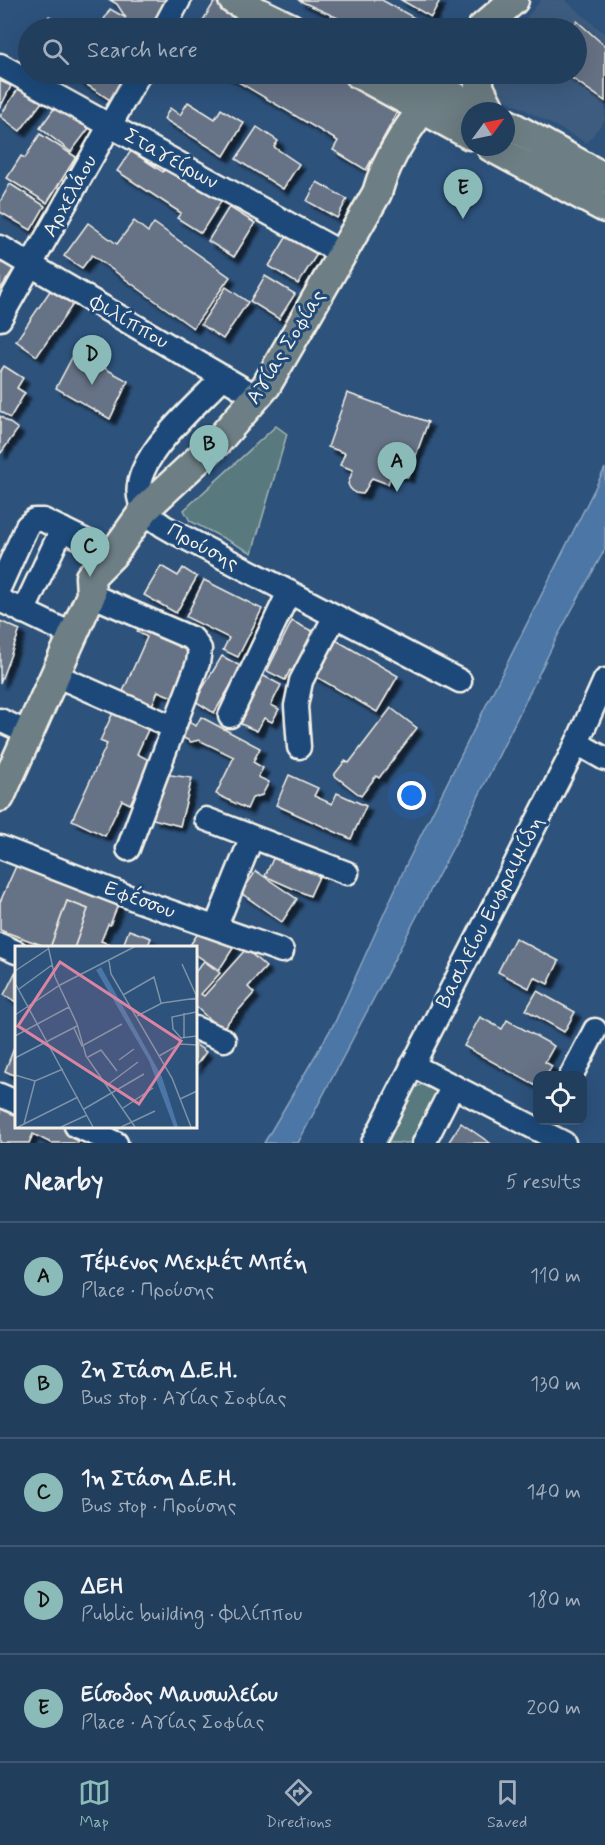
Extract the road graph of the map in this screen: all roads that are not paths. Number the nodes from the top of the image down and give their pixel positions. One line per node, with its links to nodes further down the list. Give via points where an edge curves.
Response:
1 (179, 0): 3 (street)
2 (233, 0): 4 (main road)
3 (169, 18)
4 (271, 18)
5 (0, 65): 6 (street, Σταγείρων)
6 (18, 75)
7 (35, 84): 16 (street, Σταγείρων)
8 (133, 84): 16 (street, Αρχελάου)
9 (405, 84): 12 (main road)
10 (428, 84): 12 (main road)
11 (479, 84): 14 (main road)
12 (446, 93): 13 (main road); 15 (main road); 22 (main road, Αγίας Σοφίας, via 392,155 377,193)
13 (464, 102)
14 (486, 102)
15 (461, 119)
16 (110, 125): 22 (street, Σταγείρων); 23 (street, Αρχελάου)
17 (515, 128): 19 (main road)
18 (508, 156): 20 (main road)
19 (605, 178)
20 (605, 208)
21 (0, 247): 23 (street, Φιλίππου)
22 (342, 254): 26 (main road, Αγίας Σοφίας)
23 (31, 265): 24 (street, Αρχελάου); 25 (street, Φιλίππου)
24 (0, 319)
25 (223, 377): 26 (street, Φιλίππου); 27 (street, via 163,437 152,454 140,492)
26 (258, 397): 27 (main road, Αγίας Σοφίας)
27 (146, 509): 29 (main road, Προύσης); 31 (street, Προύσης, via 174,532)
28 (62, 529): 29 (street); 30 (street, via 43,520 30,522); 34 (street)
29 (113, 554): 32 (main road, Προύσης, via 90,577)
30 (0, 586)
31 (289, 592): 35 (street, Προύσης); 40 (street)
32 (91, 595): 36 (main road, Προύσης); 42 (street, via 193,639 200,649)
33 (0, 600): 34 (street)
34 (23, 612): 36 (street)
35 (335, 616): 38 (street, Προύσης); 45 (street, via 301,681 296,706)
36 (71, 634): 37 (main road, Προύσης)
37 (53, 674): 42 (street); 43 (main road, Προύσης)
38 (460, 681)
39 (605, 681): 44 (street, Βασιλείου Ευφραιμίδη)
40 (231, 716)
41 (0, 720): 43 (street)
42 (173, 727): 51 (street)
43 (28, 733): 47 (main road, Προύσης)
44 (577, 743): 46 (street); 60 (street, Βασιλείου Ευφραιμίδη)
45 (299, 747)
46 (605, 759)
47 (0, 796)
48 (206, 819): 49 (street)
49 (252, 837): 52 (street); 53 (street)
50 (0, 847): 53 (street, Εφέσσου)
51 (128, 849)
52 (347, 873)
53 (216, 926): 55 (street, Εφέσσου)
54 (0, 945): 56 (street)
55 (282, 951)
56 (15, 952)
57 (196, 1028): 59 (street)
58 (595, 1030): 61 (street)
59 (224, 1040)
60 (412, 1065): 62 (street); 68 (street, Βασιλείου Ευφραιμίδη)
61 (574, 1071)
62 (453, 1086): 65 (street); 69 (street)
63 (0, 1095): 64 (street)
64 (15, 1102)
65 (545, 1126): 70 (street)
66 (81, 1128): 67 (street)
67 (116, 1143)
68 (373, 1143)
69 (424, 1143)
70 (564, 1143)

